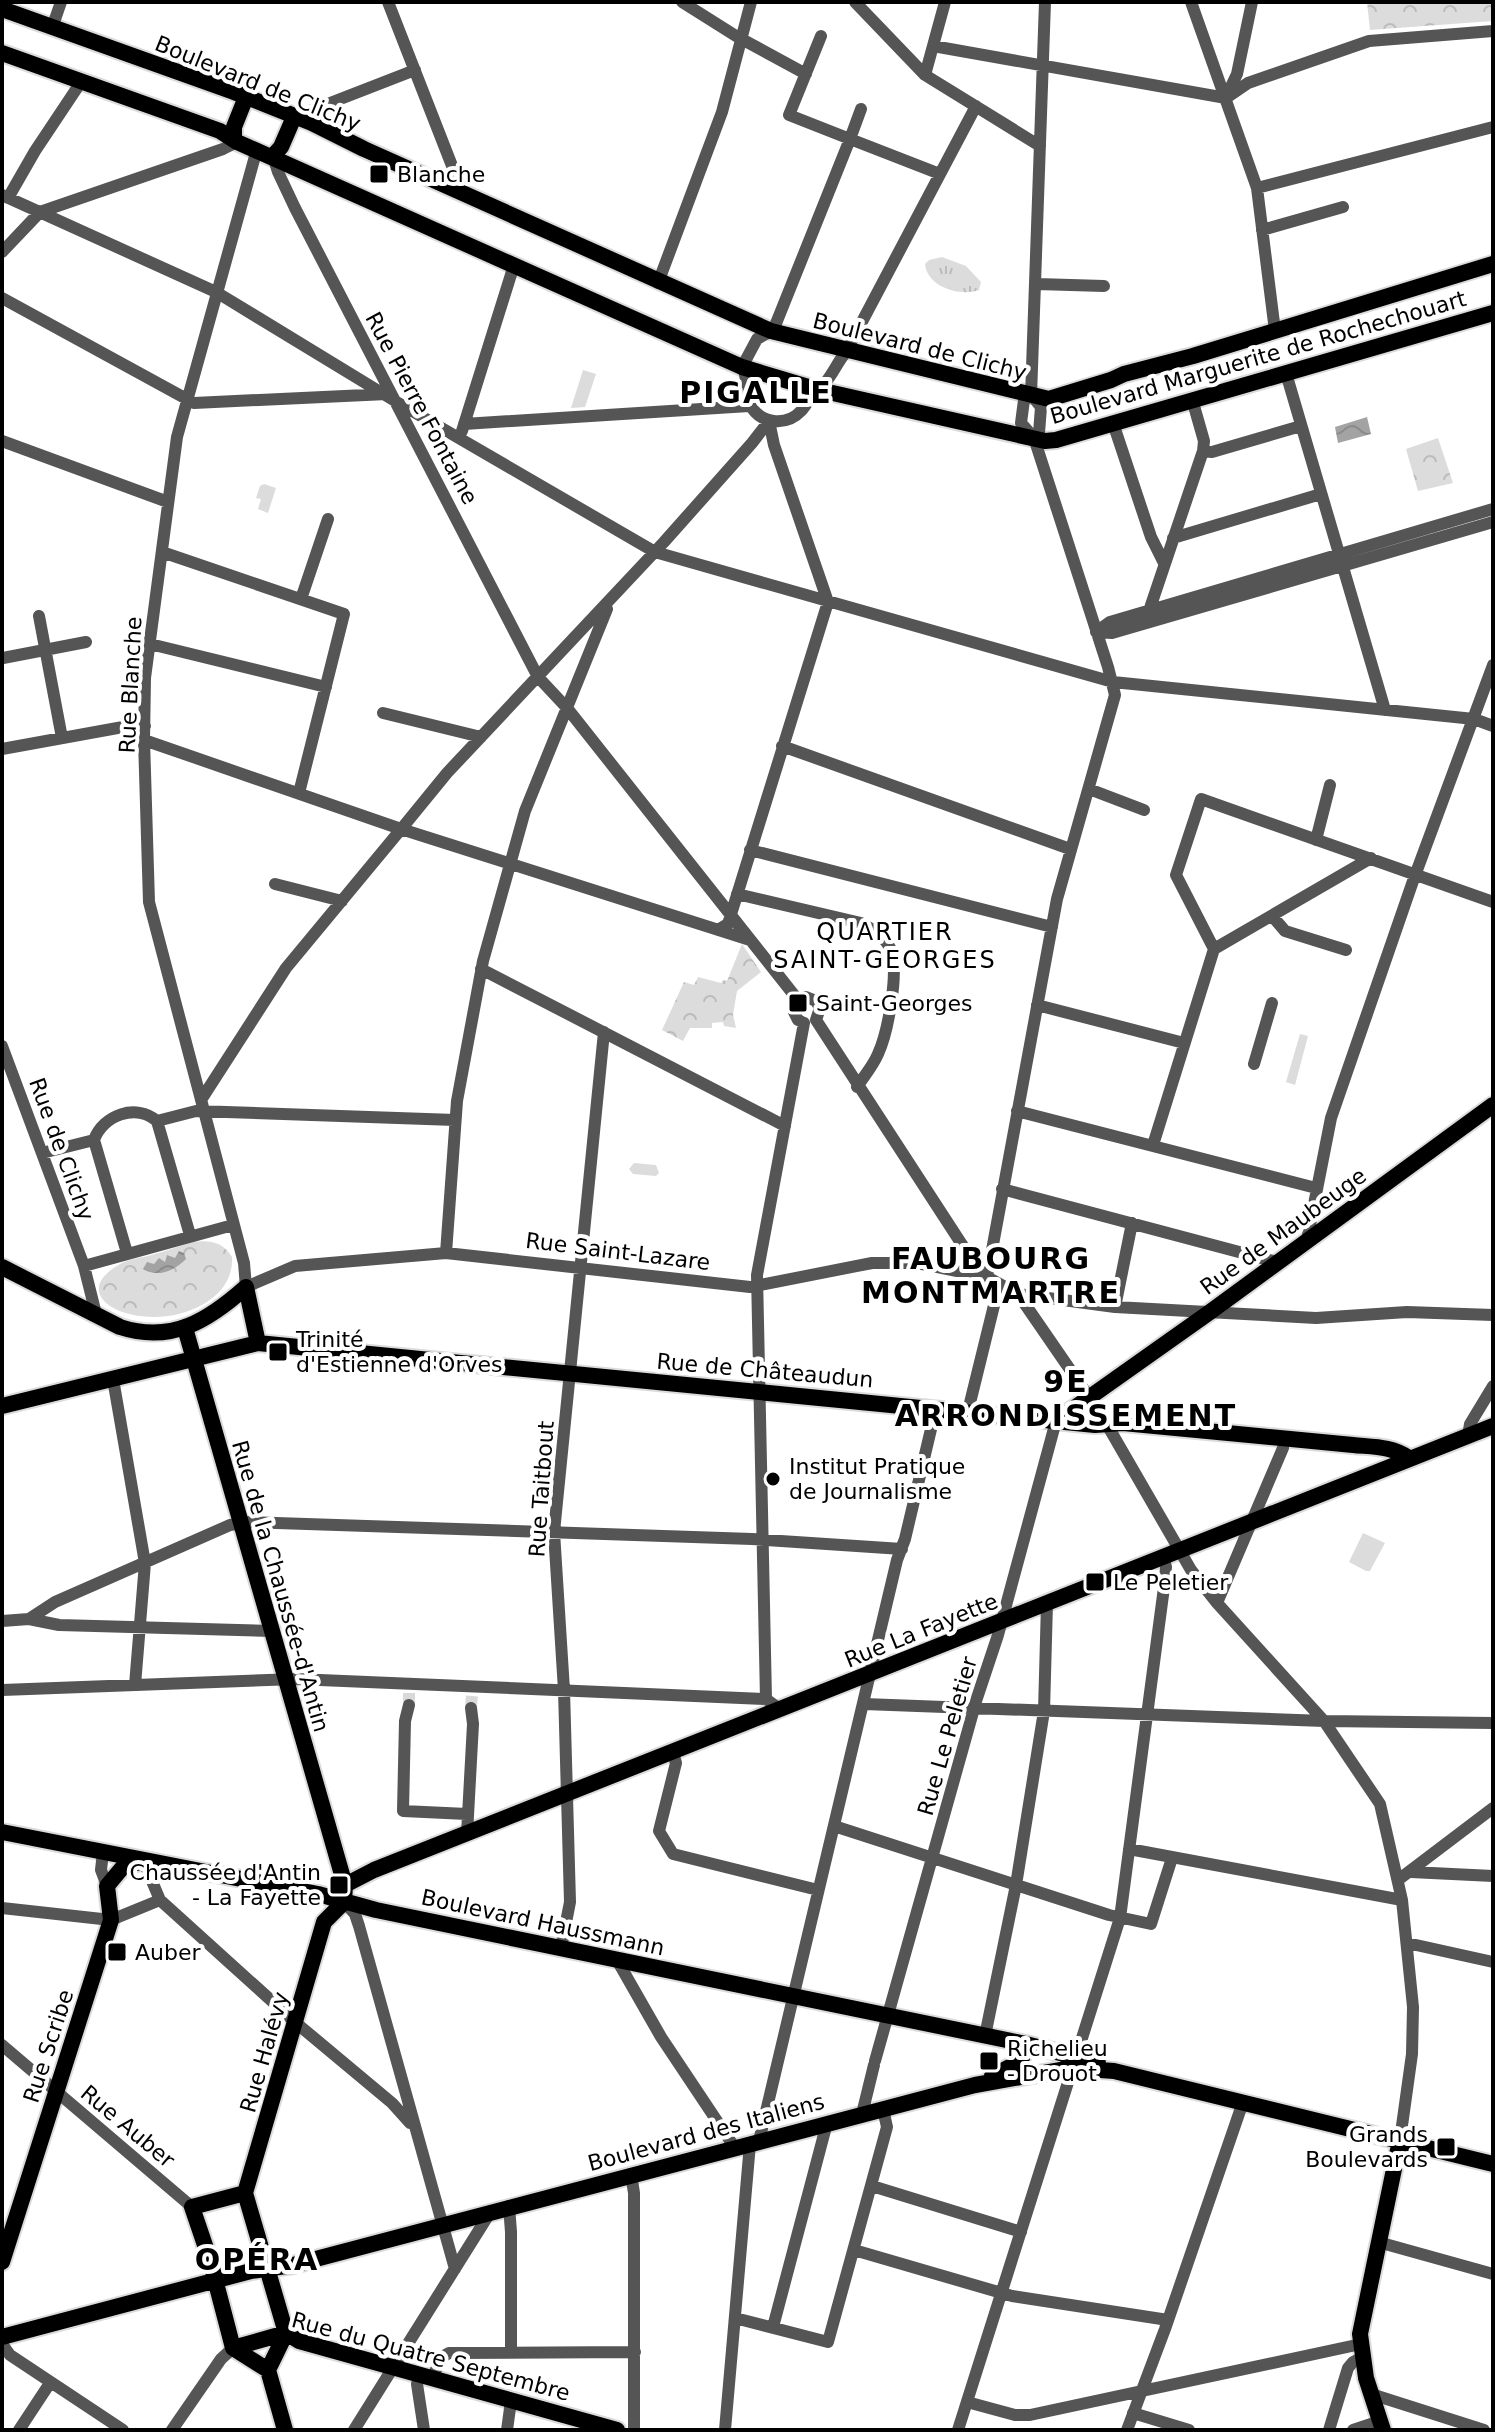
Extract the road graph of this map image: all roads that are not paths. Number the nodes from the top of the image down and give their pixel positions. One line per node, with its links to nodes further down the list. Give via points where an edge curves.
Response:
1 (61, 2): 11 (street)
2 (388, 2): 18 (street)
3 (682, 2): 14 (street)
4 (751, 2): 14 (street)
5 (855, 2): 20 (street)
6 (945, 2): 15 (street)
7 (1045, 2): 17 (street)
8 (1191, 2): 23 (street)
9 (1252, 2): 23 (street, via 1237,74)
10 (2, 9): 11 (main road, Boulevard de Clichy)
11 (52, 28): 22 (main road, Boulevard de Clichy)
12 (1493, 31): 23 (street, via 1365,42 1248,83)
13 (821, 36): 19 (street)
14 (742, 39): 19 (street); 43 (street, via 722,112)
15 (933, 46): 17 (street); 20 (street)
16 (2, 53): 21 (main road)
17 (1043, 67): 23 (street); 30 (street)
18 (415, 70): 26 (street); 35 (street, via 456,176)
19 (806, 74): 28 (street, via 789,115)
20 (925, 75): 24 (street)
21 (81, 82): 29 (main road); 36 (street)
22 (246, 97): 26 (main road, Boulevard de Clichy); 29 (main road, via 234,127)
23 (1226, 98): 34 (street)
24 (976, 106): 30 (street); 33 (street)
25 (861, 109): 28 (street)
26 (294, 117): 32 (main road); 35 (main road, Boulevard de Clichy)
27 (1493, 127): 34 (street)
28 (850, 139): 33 (street); 49 (street)
29 (235, 140): 31 (main road); 38 (street)
30 (1040, 146): 44 (street)
31 (257, 149): 32 (main road); 46 (street, Rue Blanche)
32 (273, 156): 42 (main road); 56 (street, Rue Pierre Fontaine)
33 (940, 174): 51 (street)
34 (1257, 188): 39 (street)
35 (455, 190): 43 (main road, Boulevard de Clichy)
36 (5, 197): 38 (street)
37 (1343, 207): 39 (street)
38 (40, 212): 40 (street); 46 (street)
39 (1262, 230): 50 (street)
40 (2, 252)
41 (1493, 264): 50 (main road, Boulevard Marguerite de Rochechouart)
42 (514, 265): 52 (main road); 62 (street)
43 (658, 283): 49 (main road, Boulevard de Clichy)
44 (1037, 284): 45 (street); 55 (street)
45 (1104, 286)
46 (216, 292): 56 (street); 57 (street, Rue Blanche)
47 (2, 298): 57 (street)
48 (1493, 313): 53 (main road, Boulevard Marguerite de Rochechouart)
49 (771, 331): 51 (main road, Boulevard de Clichy); 52 (street, via 757,339)
50 (1275, 331): 55 (main road, Boulevard Marguerite de Rochechouart, via 1049,399)
51 (846, 352): 54 (street); 55 (main road, Boulevard de Clichy)
52 (742, 367): 54 (main road); 59 (street)
53 (1283, 373): 58 (main road, Boulevard Marguerite de Rochechouart); 63 (street)
54 (815, 389): 60 (street, via 800,413); 65 (main road)
55 (1031, 396): 65 (street, via 1041,407); 65 (street, Boulevard de Clichy, via 1024,400 1021,423)
56 (391, 398): 57 (street, via 194,403); 64 (street); 90 (street, Rue Pierre Fontaine)
57 (187, 399): 69 (street, Rue Blanche)
58 (1192, 399): 61 (main road, Boulevard Marguerite de Rochechouart); 67 (street)
59 (749, 406): 60 (street); 62 (street)
60 (769, 421): 75 (street); 80 (street)
61 (1113, 423): 65 (main road, Boulevard Marguerite de Rochechouart, via 1056,440); 77 (street)
62 (464, 424): 64 (street)
63 (1301, 426): 67 (street); 68 (street)
64 (459, 437): 75 (street)
65 (1034, 438): 84 (street)
66 (2, 441): 69 (street)
67 (1203, 451): 73 (street)
68 (1321, 494): 73 (street); 76 (street)
69 (168, 502): 74 (street, Rue Blanche)
70 (1493, 509): 76 (street)
71 (328, 519): 78 (street)
72 (1493, 522): 76 (street)
73 (1173, 538): 77 (street)
74 (162, 552): 78 (street); 86 (street, Rue Blanche)
75 (655, 552): 79 (street); 80 (street)
76 (1341, 560): 81 (street); 83 (street); 94 (street)
77 (1164, 563): 81 (street)
78 (301, 599): 92 (street, via 344,614)
79 (610, 601): 90 (street); 93 (street)
80 (828, 602): 91 (street); 102 (street)
81 (1149, 611): 83 (street); 84 (street, via 1110,622)
82 (39, 616): 87 (street)
83 (1145, 624): 84 (street)
84 (1096, 632): 91 (street)
85 (86, 642): 87 (street)
86 (150, 644): 92 (street); 97 (street, Rue Blanche)
87 (45, 650): 88 (street); 100 (street)
88 (3, 658)
89 (1493, 665): 96 (street)
90 (538, 677): 93 (street, Rue Pierre Fontaine); 99 (street)
91 (1113, 682): 94 (street); 105 (street, via 1115,698)
92 (326, 687): 106 (street)
93 (567, 708): 113 (street); 119 (street, Rue Pierre Fontaine)
94 (1385, 710): 96 (street)
95 (383, 713): 99 (street)
96 (1474, 719): 98 (street); 114 (street)
97 (145, 726): 100 (street); 101 (street, Rue Blanche)
98 (1493, 726)
99 (481, 737): 108 (street)
100 (62, 738): 103 (street)
101 (144, 740): 106 (street); 136 (street, Rue Blanche, via 149,902)
102 (782, 746): 110 (street); 111 (street)
103 (2, 749)
104 (1330, 785): 109 (street)
105 (1089, 789): 107 (street); 110 (street)
106 (299, 793): 108 (street)
107 (1144, 810)
108 (401, 829): 113 (street); 117 (street)
109 (1316, 840): 112 (street); 124 (street, via 1201,799 1176,875)
110 (1070, 849): 121 (street)
111 (750, 850): 116 (street); 121 (street)
112 (1371, 858): 114 (street); 120 (street)
113 (509, 863): 122 (street); 126 (street)
114 (1416, 874): 118 (street); 145 (street, via 1331,1118)
115 (275, 884): 117 (street)
116 (737, 894): 119 (street); 135 (street, via 861,923 890,947 894,965 887,1028 878,1057)
117 (342, 901): 136 (street, via 286,968)
118 (1493, 902)
119 (731, 912): 122 (street, via 728,924); 123 (street, Rue Pierre Fontaine)
120 (1273, 917): 124 (street); 125 (street, via 1285,931)
121 (1052, 927): 129 (street)
122 (718, 930): 123 (street)
123 (750, 940): 127 (street, Rue Pierre Fontaine)
124 (1214, 949): 132 (street)
125 (1346, 950)
126 (481, 969): 131 (street); 139 (street)
127 (798, 1000): 130 (street, via 794,1015); 130 (street, via 816,1001 820,1013)
128 (1272, 1003): 134 (street)
129 (1037, 1005): 132 (street); 138 (street)
130 (810, 1022): 135 (street); 141 (street)
131 (604, 1032): 141 (street); 156 (street, Rue Taitbout)
132 (1184, 1043): 143 (street)
133 (3, 1051): 144 (street, Rue de Clichy)
134 (1254, 1064)
135 (857, 1087): 157 (street)
136 (202, 1105): 139 (street); 140 (street); 148 (street, Rue Blanche)
137 (1493, 1105): 150 (main road, Rue de Maubeuge)
138 (1017, 1111): 143 (street); 146 (street)
139 (455, 1120): 152 (street)
140 (157, 1121): 142 (street, via 146,1114 124,1113 103,1125); 149 (street)
141 (785, 1126): 159 (street)
142 (94, 1140): 144 (street); 151 (street)
143 (1153, 1145): 145 (street)
144 (42, 1153): 154 (street, Rue de Clichy)
145 (1316, 1188): 150 (street)
146 (1002, 1189): 147 (street); 157 (street)
147 (1132, 1223): 153 (street); 162 (street)
148 (233, 1225): 149 (street); 160 (street, Rue Blanche)
149 (190, 1235): 151 (street)
150 (1307, 1240): 153 (main road, Rue de Maubeuge)
151 (127, 1253): 154 (street)
152 (446, 1253): 156 (street, Rue Saint-Lazare); 160 (street, Rue Saint-Lazare, via 295,1266)
153 (1277, 1262): 163 (main road, Rue de Maubeuge)
154 (84, 1266): 164 (street, Rue de Clichy)
155 (2, 1267): 164 (main road)
156 (580, 1268): 159 (street, Rue Saint-Lazare); 169 (street, Rue Taitbout)
157 (987, 1277): 158 (street); 159 (street, Rue Saint-Lazare, via 917,1263 872,1263)
158 (999, 1285): 161 (street); 176 (street)
159 (758, 1286): 172 (street)
160 (246, 1287): 166 (main road, via 219,1311); 167 (main road)
161 (1018, 1294): 162 (street); 173 (street)
162 (1115, 1307): 163 (street)
163 (1210, 1312): 165 (street, via 1316,1318 1407,1312); 173 (main road, Rue de Maubeuge)
164 (96, 1314): 166 (main road, via 136,1331)
165 (1493, 1315)
166 (185, 1328): 168 (main road, Rue de la Chaussée-d'Antin)
167 (258, 1343): 168 (main road); 169 (main road, Rue de Châteaudun)
168 (193, 1361): 170 (main road); 184 (main road, Rue de la Chaussée-d'Antin)
169 (570, 1374): 172 (main road, Rue de Châteaudun); 185 (street, Rue Taitbout)
170 (113, 1379): 174 (main road); 190 (street)
171 (1493, 1386): 180 (street)
172 (761, 1393): 175 (main road, Rue de Châteaudun); 186 (street)
173 (1094, 1394): 177 (main road, Rue de Maubeuge); 178 (street)
174 (2, 1406)
175 (936, 1408): 176 (main road, Rue de Châteaudun); 187 (street)
176 (968, 1411): 177 (main road, Rue de Châteaudun)
177 (1062, 1417): 178 (main road, Rue de Châteaudun); 197 (street, Rue Le Peletier)
178 (1106, 1424): 182 (main road, Rue de Châteaudun, via 1386,1448); 188 (street)
179 (1493, 1426): 180 (main road, Rue La Fayette)
180 (1468, 1436): 182 (main road, Rue La Fayette)
181 (1283, 1448): 183 (street)
182 (1409, 1458): 183 (main road, Rue La Fayette)
183 (1252, 1521): 188 (main road, Rue La Fayette); 194 (street)
184 (240, 1523): 185 (street); 190 (street); 199 (main road, Rue de la Chaussée-d'Antin)
185 (554, 1532): 186 (street); 204 (street, Rue Taitbout)
186 (763, 1541): 187 (street); 205 (street)
187 (902, 1549): 200 (street)
188 (1179, 1550): 189 (main road, Rue La Fayette); 191 (street)
189 (1163, 1557): 192 (street); 193 (main road, Rue La Fayette)
190 (145, 1563): 195 (street); 198 (street)
191 (1191, 1570): 192 (street); 194 (street)
192 (1165, 1580): 212 (street)
193 (1047, 1603): 197 (main road, Rue La Fayette); 211 (street)
194 (1217, 1603): 213 (street)
195 (29, 1619): 196 (street); 198 (street)
196 (2, 1621)
197 (999, 1622): 200 (main road, Rue La Fayette); 209 (street, Rue Le Peletier)
198 (139, 1627): 199 (street); 202 (street)
199 (271, 1631): 201 (main road, Rue de la Chaussée-d'Antin)
200 (871, 1673): 206 (street); 210 (main road, Rue La Fayette)
201 (285, 1680): 202 (street); 204 (street); 233 (main road, Rue de la Chaussée-d'Antin)
202 (135, 1685): 203 (street)
203 (2, 1690)
204 (564, 1690): 205 (street); 216 (street, Rue Taitbout)
205 (766, 1699): 210 (street)
206 (864, 1704): 209 (street); 219 (street)
207 (409, 1705): 218 (street, via 403,1811)
208 (471, 1708): 218 (street)
209 (974, 1708): 211 (street); 224 (street, Rue Le Peletier)
210 (781, 1710): 215 (main road, Rue La Fayette)
211 (1044, 1711): 212 (street); 230 (street)
212 (1148, 1716): 213 (street); 222 (street)
213 (1324, 1721): 214 (street); 229 (street, via 1380,1804)
214 (1493, 1723)
215 (673, 1753): 216 (main road, Rue La Fayette); 232 (street, via 676,1763 659,1831 673,1854)
216 (566, 1795): 221 (main road, Rue La Fayette); 241 (street, Rue Taitbout, via 570,1902)
217 (1493, 1808): 227 (street)
218 (467, 1814): 221 (street)
219 (834, 1826): 224 (street); 232 (street)
220 (2, 1832): 223 (main road, Boulevard Haussmann)
221 (467, 1834): 233 (main road, Rue La Fayette, via 365,1874)
222 (1129, 1849): 225 (street); 237 (street)
223 (103, 1852): 226 (main road, Boulevard Haussmann); 231 (street, via 101,1870)
224 (933, 1856): 230 (street); 245 (street, Rue Le Peletier)
225 (1172, 1858): 235 (street); 237 (street, via 1151,1924)
226 (143, 1860): 231 (main road, via 122,1868); 233 (main road, Boulevard Haussmann, via 318,1894); 234 (street)
227 (1411, 1872): 228 (street); 229 (street)
228 (1493, 1876)
229 (1398, 1880): 235 (street)
230 (1016, 1885): 237 (street); 247 (street)
231 (107, 1886): 238 (main road, Rue Scribe)
232 (818, 1890): 244 (street)
233 (344, 1894): 239 (main road, Rue La Fayette); 241 (main road, Boulevard Haussmann); 259 (street, via 359,1926)
234 (160, 1900): 238 (street); 246 (street)
235 (1402, 1900): 240 (street)
236 (2, 1908): 238 (street)
237 (1120, 1918): 251 (street)
238 (111, 1920): 254 (main road, Rue Scribe)
239 (324, 1922): 246 (main road, Rue Halévy)
240 (1407, 1943): 243 (street); 260 (street, via 1414,2028)
241 (561, 1948): 242 (main road, Boulevard Haussmann)
242 (617, 1960): 244 (main road, Boulevard Haussmann); 261 (street, via 661,2037)
243 (1493, 1962)
244 (793, 1997): 245 (main road, Boulevard Haussmann); 261 (street)
245 (887, 2016): 247 (main road, Boulevard Haussmann); 257 (street, Rue Le Peletier)
246 (295, 2022): 259 (street); 265 (main road, Rue Halévy)
247 (985, 2036): 248 (main road, Boulevard Haussmann)
248 (1026, 2044): 250 (main road, Boulevard Haussmann); 253 (main road, Boulevard des Italiens, via 1018,2064)
249 (2, 2045): 254 (street, Rue Auber)
250 (1046, 2049): 251 (main road, Boulevard Haussmann); 252 (main road, via 1038,2069)
251 (1074, 2062): 252 (main road, Boulevard des Italiens); 255 (main road, Boulevard Haussmann, via 1094,2061 1114,2071); 270 (street)
252 (1011, 2078): 253 (main road, Boulevard des Italiens)
253 (981, 2083): 256 (main road, Boulevard des Italiens)
254 (56, 2092): 267 (street, Rue Auber); 273 (main road, Rue Scribe)
255 (1243, 2102): 260 (main road, Boulevard Haussmann); 280 (street)
256 (883, 2109): 257 (main road, Boulevard des Italiens); 264 (street, via 887,2127)
257 (862, 2114): 258 (main road, Boulevard des Italiens)
258 (827, 2123): 261 (main road, Boulevard des Italiens); 281 (street)
259 (413, 2125): 269 (street)
260 (1400, 2140): 262 (main road, Boulevard Haussmann); 271 (main road)
261 (748, 2144): 263 (main road, Boulevard des Italiens); 279 (street)
262 (1493, 2164)
263 (631, 2174): 266 (main road, Boulevard des Italiens); 288 (street)
264 (872, 2186): 270 (street); 272 (street)
265 (245, 2193): 267 (main road); 274 (main road)
266 (509, 2206): 268 (main road, Boulevard des Italiens); 287 (street)
267 (192, 2207): 277 (main road)
268 (491, 2211): 269 (main road, Boulevard des Italiens); 275 (street)
269 (442, 2224): 274 (main road, Boulevard des Italiens); 275 (street)
270 (1021, 2232): 278 (street)
271 (1378, 2242): 276 (street); 286 (main road, via 1364,2305)
272 (854, 2250): 278 (street); 281 (street, via 828,2342)
273 (2, 2262)
274 (268, 2269): 277 (main road, Boulevard des Italiens); 282 (main road)
275 (455, 2269): 289 (street)
276 (1493, 2274)
277 (216, 2280): 283 (main road, Boulevard des Italiens); 285 (main road)
278 (1001, 2293): 280 (street); 296 (street)
279 (735, 2318): 281 (street); 308 (street)
280 (1168, 2320): 293 (street)
281 (773, 2327)
282 (286, 2333): 285 (main road, Rue du Quatre Septembre); 289 (main road, Rue du Quatre Septembre); 290 (main road)
283 (2, 2337)
284 (2, 2344): 292 (street)
285 (233, 2348): 290 (main road); 303 (street)
286 (1362, 2351): 293 (street); 294 (main road); 313 (street, via 1348,2368)
287 (511, 2352): 288 (street); 291 (street, via 446,2353)
288 (635, 2352): 300 (street)
289 (392, 2367): 291 (main road, Rue du Quatre Septembre); 305 (street)
290 (268, 2370): 304 (main road)
291 (426, 2377): 295 (main road, Rue du Quatre Septembre); 306 (street, via 417,2384)
292 (50, 2383): 301 (street); 302 (street)
293 (1140, 2393): 297 (street); 298 (street)
294 (1371, 2394): 299 (main road); 315 (street)
295 (511, 2401): 300 (main road, Rue du Quatre Septembre); 307 (street)
296 (967, 2402): 298 (street); 309 (street)
297 (1133, 2413): 311 (street); 312 (street)
298 (1015, 2415): 310 (street)
299 (1381, 2426): 314 (street)
300 (626, 2429)
301 (19, 2430)
302 (123, 2430)
303 (172, 2430)
304 (285, 2430)
305 (354, 2430)
306 (424, 2430)
307 (507, 2430)
308 (725, 2430)
309 (958, 2430)
310 (1015, 2430)
311 (1127, 2430)
312 (1189, 2430)
313 (1329, 2430)
314 (1353, 2430)
315 (1484, 2430)

